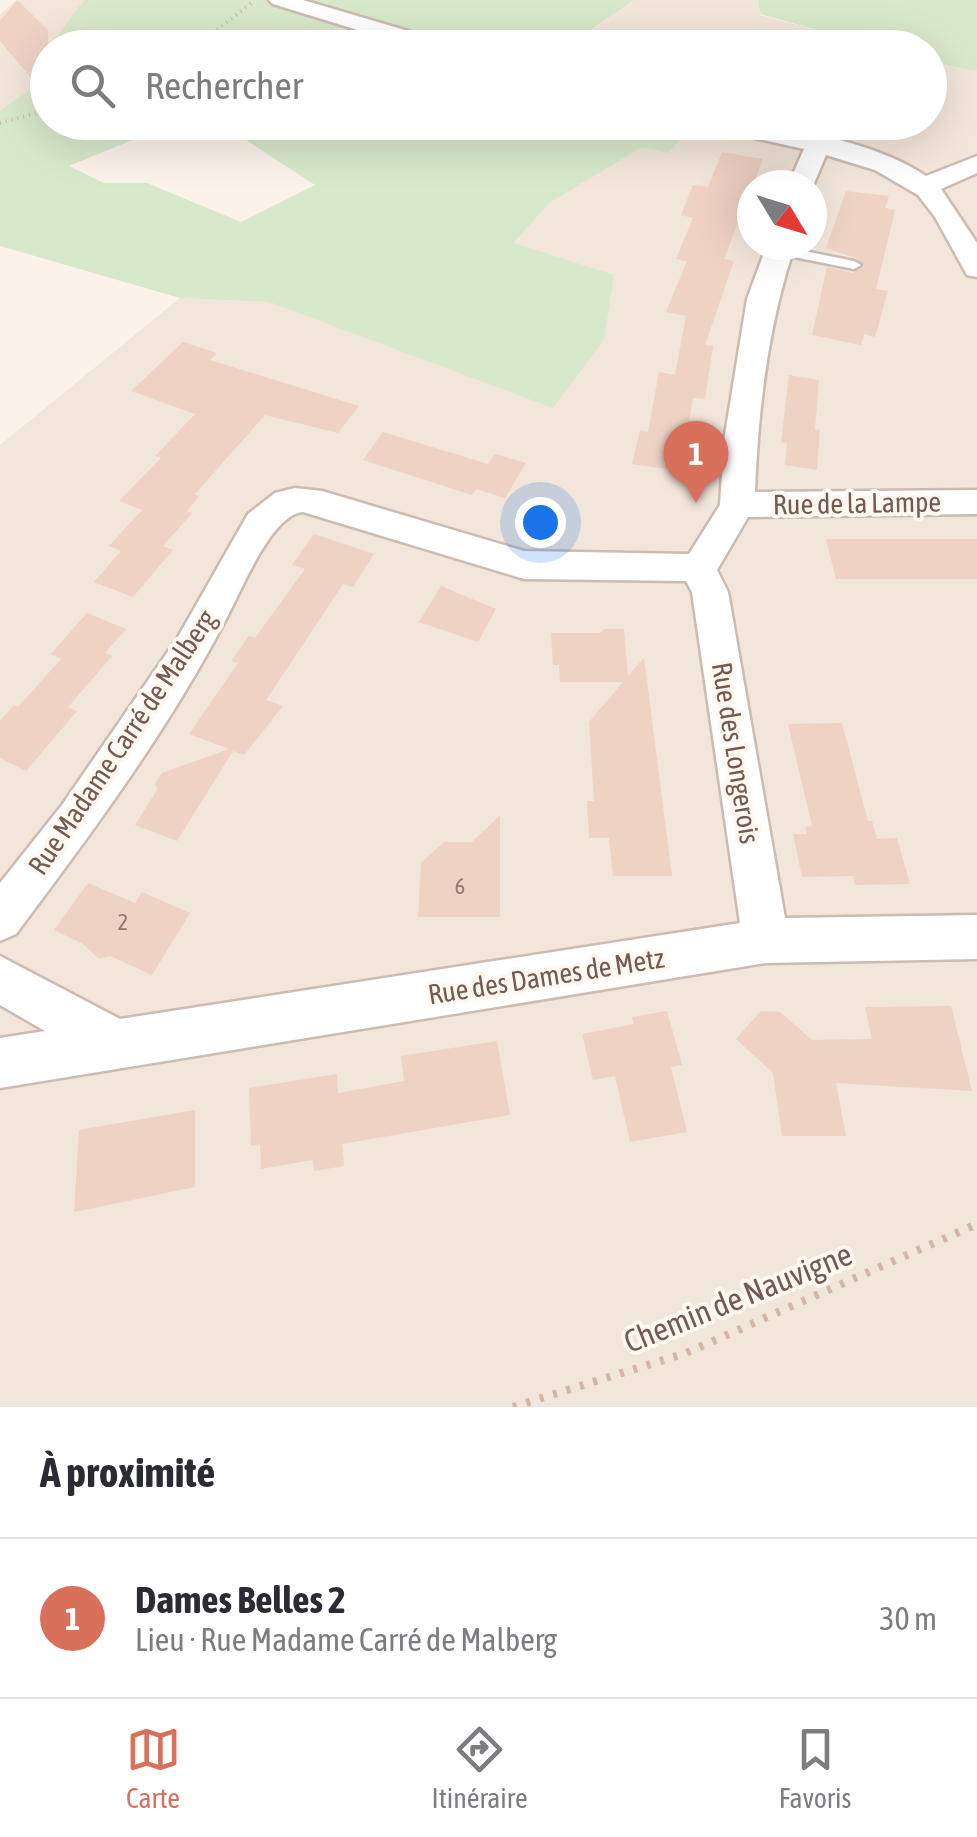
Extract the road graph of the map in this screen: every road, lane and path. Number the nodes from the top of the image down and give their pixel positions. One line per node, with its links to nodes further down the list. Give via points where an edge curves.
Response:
1 (255, 0): 3 (path)
2 (280, 0): 4 (street)
3 (216, 30)
4 (381, 30)
5 (30, 114): 6 (path)
6 (0, 122)
7 (788, 140): 8 (street)
8 (817, 147): 10 (street); 11 (street, via 887,166)
9 (977, 164): 11 (street)
10 (807, 170)
11 (924, 186): 15 (street)
12 (827, 259): 14 (lane)
13 (776, 260): 17 (street, via 762,299 740,441)
14 (854, 265)
15 (977, 268)
16 (977, 502): 17 (street, Rue de la Lampe)
17 (738, 504): 18 (street)
18 (698, 568): 19 (street, Rue Madame Carré de Malberg, via 524,565 304,499 287,500 260,523 192,648); 21 (street, Rue des Longerois, via 710,592)
19 (0, 919)
20 (977, 936): 21 (street, Rue des Dames de Metz)
21 (766, 941): 23 (street, Rue des Dames de Metz)
22 (0, 979): 23 (street)
23 (117, 1044): 24 (street, Rue des Dames de Metz)
24 (0, 1063)
25 (977, 1224): 26 (path, Chemin de Nauvigne, via 686,1353)
26 (512, 1407)

